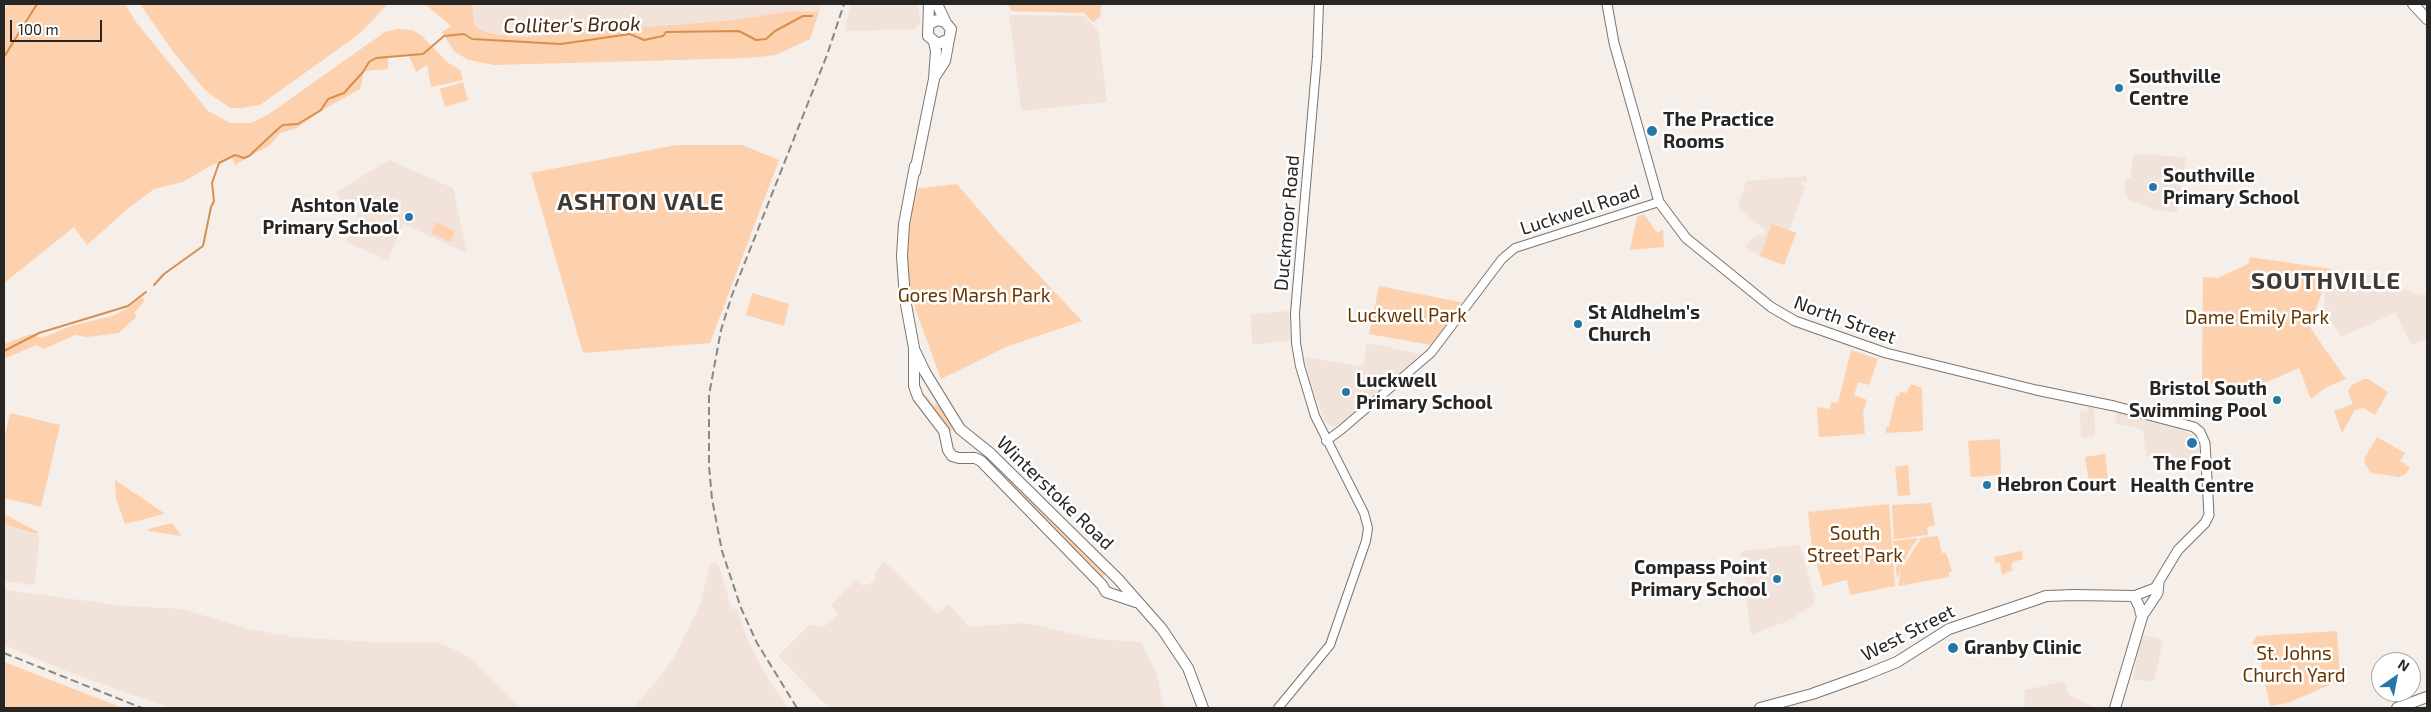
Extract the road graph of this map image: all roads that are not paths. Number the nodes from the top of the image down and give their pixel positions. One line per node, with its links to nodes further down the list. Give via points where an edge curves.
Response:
1 (929, 4): 8 (highway)
2 (937, 4): 7 (highway)
3 (1320, 4): 17 (street, Duckmoor Road, via 1295,324 1304,384)
4 (1607, 4): 12 (main road, North Street, via 1614,43)
5 (2413, 4): 6 (highway)
6 (2427, 19)
7 (945, 21): 8 (highway, via 937,20); 9 (highway, via 951,29)
8 (930, 24): 10 (highway, via 928,36)
9 (949, 39): 10 (highway, via 942,43); 11 (highway, Winterstoke Road, via 944,62)
10 (934, 42): 11 (highway, Winterstoke Road)
11 (934, 79): 13 (highway, Winterstoke Road, via 904,224 905,299)
12 (1659, 202): 17 (street, Luckwell Road, via 1515,248 1502,259 1431,353); 20 (main road, North Street, via 1679,231 1704,254 1768,305 1795,321 1886,353 2194,427 2206,443 2209,515 2178,550)
13 (914, 348): 14 (highway, Winterstoke Road); 15 (highway, Winterstoke Road)
14 (915, 380): 15 (highway, via 924,377); 18 (highway, Winterstoke Road, via 919,398 940,426)
15 (930, 380): 16 (highway, Winterstoke Road, via 952,420)
16 (967, 437): 18 (highway, via 953,436); 19 (highway, Winterstoke Road, via 972,449); 21 (highway, Winterstoke Road, via 990,453)
17 (1326, 441): 28 (street, via 1364,513 1367,533 1330,645)
18 (948, 445): 19 (highway, Winterstoke Road, via 952,456)
19 (965, 457): 22 (highway, Winterstoke Road, via 981,461)
20 (2159, 583): 23 (main road); 25 (main road, via 2158,593)
21 (1117, 584): 22 (highway, Winterstoke Road, via 1106,578); 22 (highway, Winterstoke Road, via 1106,592); 27 (highway, Winterstoke Road, via 1162,629 1188,668)
22 (1102, 585)
23 (2151, 590): 24 (main road); 25 (main road)
24 (2134, 596): 25 (highway); 29 (highway, West Street, via 2046,596 1949,629 1897,662 1866,675)
25 (2142, 618): 30 (highway)
26 (2427, 697): 31 (highway)
27 (1203, 708)
28 (1278, 708)
29 (1760, 708)
30 (2115, 708)
31 (2397, 708)

